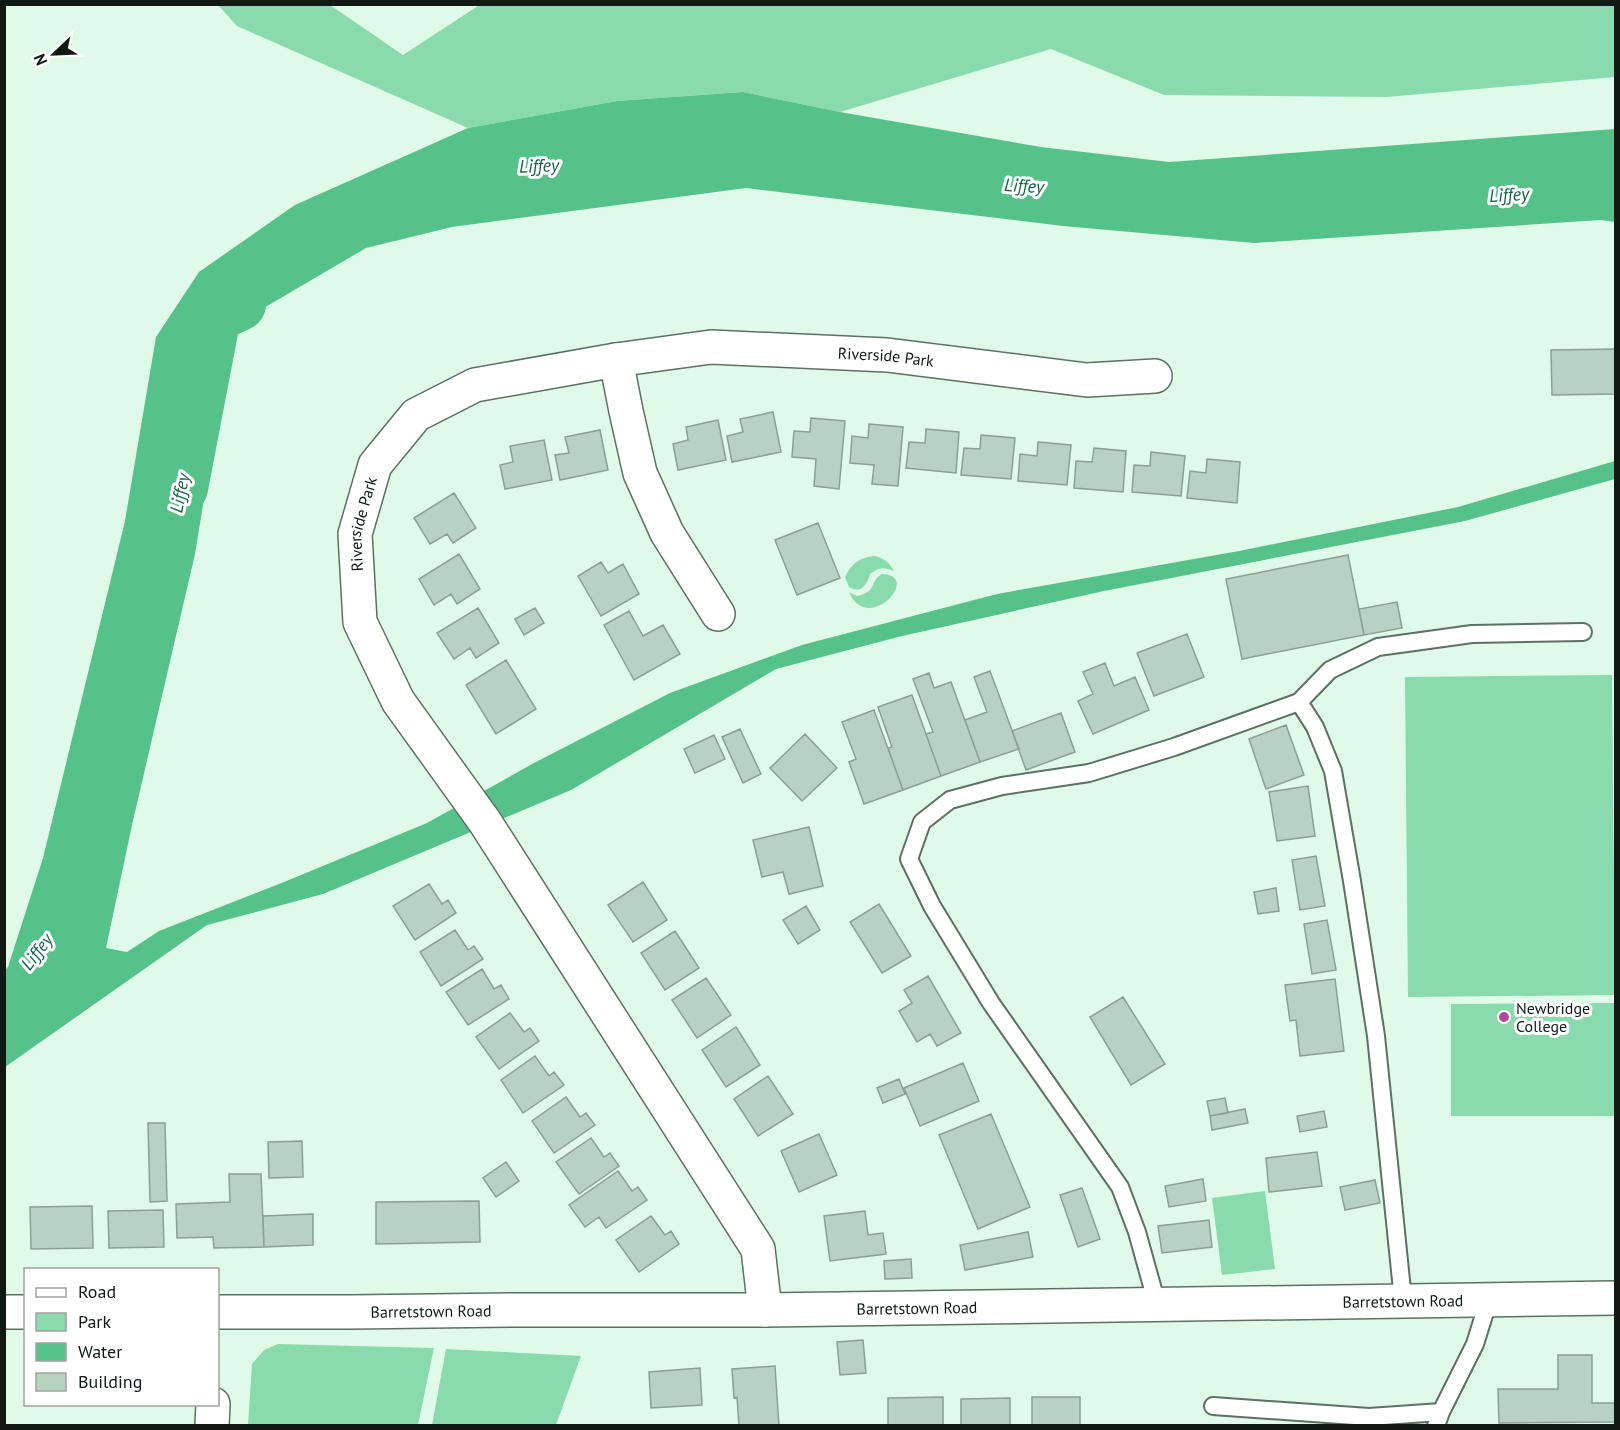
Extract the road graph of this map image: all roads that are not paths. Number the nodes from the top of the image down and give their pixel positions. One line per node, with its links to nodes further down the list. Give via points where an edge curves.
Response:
1 (616, 360): 2 (street, Riverside Park, via 711,347 887,355 1087,380); 3 (street, via 640,473 667,533); 10 (street, Riverside Park, via 475,385 416,415 375,465 355,534 360,622 398,701 485,822 758,1249)
2 (1155, 376)
3 (718, 614)
4 (1584, 632): 5 (lane, via 1472,634 1378,647 1330,670)
5 (1299, 702): 8 (lane, via 1333,771 1376,1036); 9 (lane, via 1089,773 1002,786 950,800 922,822 909,859 932,906 991,1003 1120,1187 1137,1232)
6 (1616, 1298): 7 (street, Barretstown Road)
7 (1489, 1299): 8 (street, Barretstown Road); 16 (lane, via 1475,1344)
8 (1403, 1300): 9 (street, Barretstown Road)
9 (1156, 1304): 10 (street, Barretstown Road)
10 (765, 1310): 13 (street, Barretstown Road)
11 (4, 1312): 12 (street)
12 (24, 1312)
13 (219, 1312)
14 (213, 1406): 17 (street)
15 (1213, 1406): 16 (lane)
16 (1439, 1418)
17 (212, 1425)

